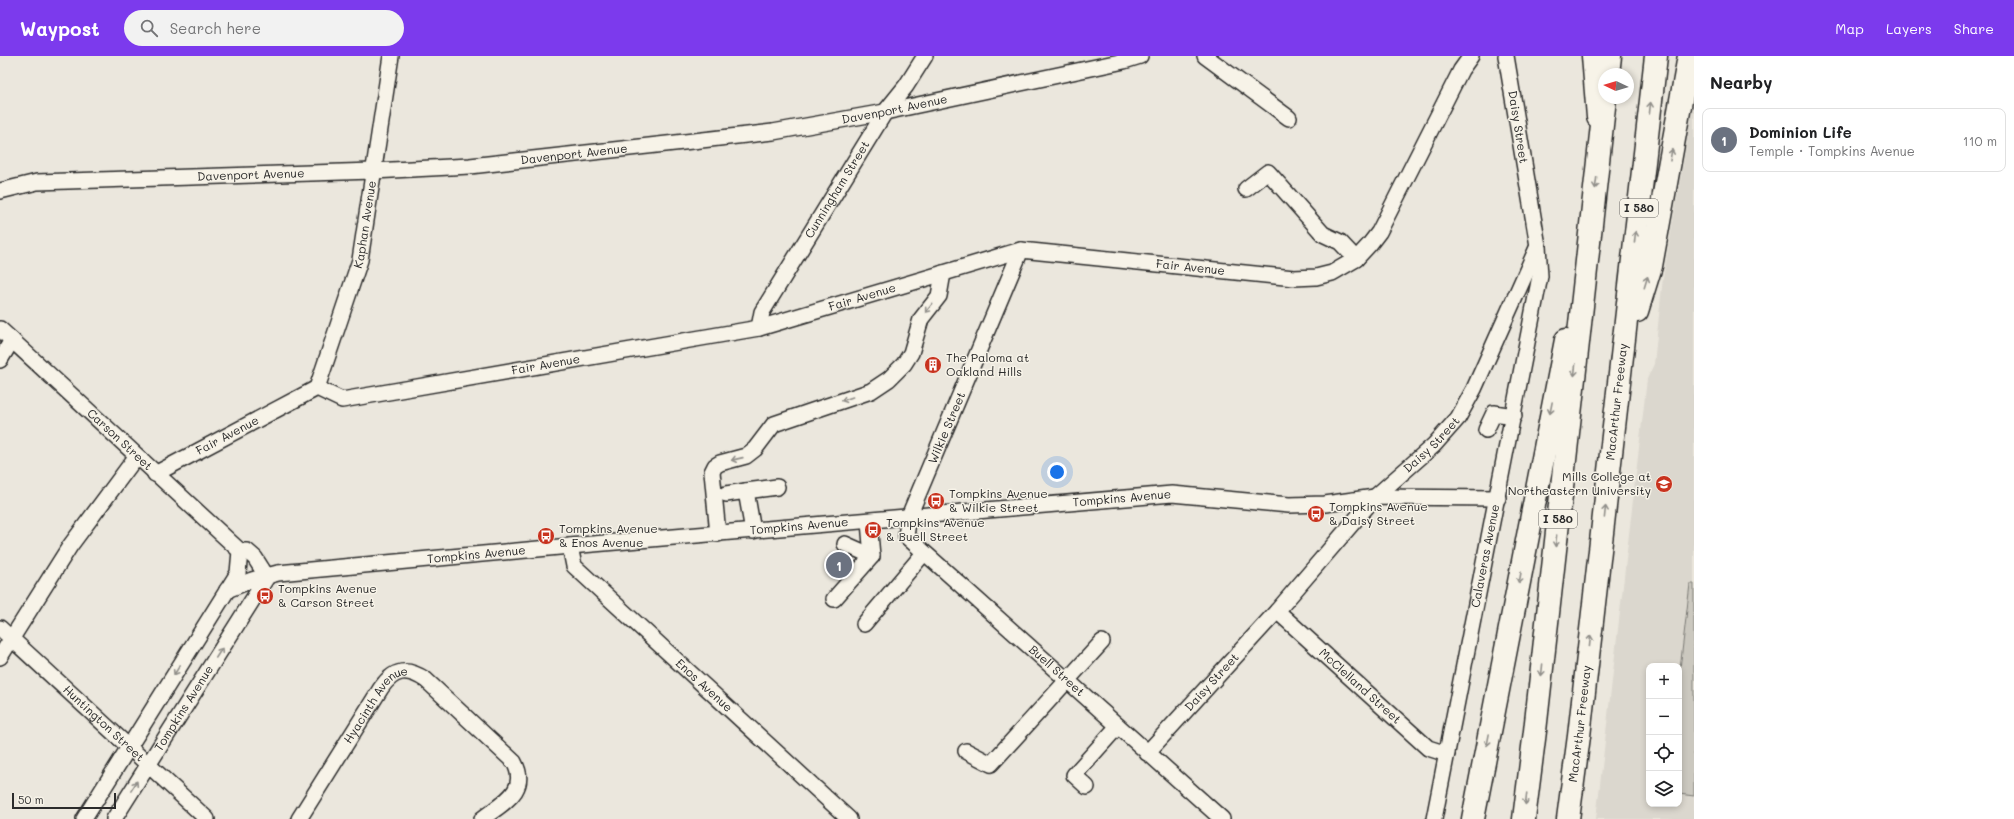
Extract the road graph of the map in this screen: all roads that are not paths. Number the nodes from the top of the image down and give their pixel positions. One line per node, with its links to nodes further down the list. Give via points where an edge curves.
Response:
1 (391, 56): 16 (street, Kaphan Avenue)
2 (925, 56): 13 (street, Cunningham Street)
3 (1140, 56): 13 (street, Davenport Avenue)
4 (1205, 56): 14 (street)
5 (1471, 56): 22 (street, Fair Avenue, via 1461,70 1379,232)
6 (1506, 56): 20 (street, Daisy Street)
7 (1593, 56): 15 (highway)
8 (1610, 56): 11 (highway)
9 (1656, 56): 28 (highway, MacArthur Freeway / I 580, one-way to 9)
10 (1689, 56): 28 (highway, one-way to 10, via 1651,266)
11 (1609, 68)
12 (1604, 104): 15 (highway, I 580)
13 (885, 112): 16 (street, Davenport Avenue, via 750,134 470,166); 24 (street, Cunningham Street, via 762,312)
14 (1289, 118)
15 (1600, 146): 19 (highway, I 580, one-way to 19)
16 (373, 171): 18 (street, Davenport Avenue, via 37,182); 29 (street, Kaphan Avenue, via 360,260)
17 (1246, 189): 22 (street, via 1268,172 1323,234 1340,242)
18 (0, 191)
19 (1591, 220): 73 (highway, one-way to 73, via 1552,403); 74 (highway, I 580, one-way to 74)
20 (1538, 246): 30 (street, Calaveras Avenue, via 1540,276); 37 (street, Daisy Street, via 1474,389 1458,418 1434,445)
21 (1020, 250): 22 (street, Fair Avenue, via 1294,278 1332,273); 23 (street, Fair Avenue); 39 (street, Wilkie Street)
22 (1356, 259)
23 (943, 273): 24 (street, Fair Avenue); 42 (street, one-way to 42, via 939,296 921,319 911,353 889,379 871,391 774,424 755,449 746,456 715,466 712,472)
24 (759, 328): 29 (street, Fair Avenue, via 342,400)
25 (0, 329): 26 (street, Carson Street)
26 (12, 340): 27 (street); 32 (street, Carson Street)
27 (0, 360)
28 (1622, 360): 75 (highway, MacArthur Freeway / I 580, one-way to 28)
29 (317, 388): 33 (street, Fair Avenue)
30 (1514, 416): 31 (street, via 1494,413); 38 (street, Calaveras Avenue)
31 (1486, 430)
32 (136, 457): 33 (street, Carson Street); 54 (street, via 70,546)
33 (155, 474): 45 (street, Carson Street)
34 (777, 487): 35 (street)
35 (746, 491): 36 (street); 41 (street)
36 (726, 494)
37 (1375, 497): 38 (street, Tompkins Avenue); 39 (street, Tompkins Avenue, via 1326,504 1289,505 1172,494); 51 (street, Daisy Street)
38 (1498, 498): 62 (street, Calaveras Avenue)
39 (909, 516): 40 (street, Tompkins Avenue); 46 (street, Buell Street, via 906,536)
40 (869, 522): 41 (street, Tompkins Avenue); 47 (street)
41 (753, 531): 42 (street, Tompkins Avenue)
42 (718, 534): 44 (street, Tompkins Avenue)
43 (845, 544): 47 (street)
44 (570, 546): 48 (street, Tompkins Avenue, via 278,573); 70 (street, Enos Avenue, via 574,566)
45 (240, 551): 48 (street, via 247,551 255,558); 49 (street, Tompkins Avenue, via 238,573)
46 (924, 553): 52 (street); 57 (street, Buell Street)
47 (872, 556): 50 (street)
48 (268, 577): 49 (street, Tompkins Avenue); 63 (street, Tompkins Avenue, one-way to 48)
49 (227, 590): 59 (street, Tompkins Avenue, one-way to 59)
50 (834, 599)
51 (1277, 611): 61 (street, Daisy Street, via 1217,665); 62 (street, McClelland Street, via 1428,748)
52 (864, 624)
53 (0, 628): 54 (street, Huntington Street)
54 (12, 639): 56 (street); 59 (street, Huntington Street)
55 (1102, 642): 57 (street)
56 (0, 657)
57 (1067, 681): 58 (street, Buell Street); 60 (street, via 991,764)
58 (1118, 726): 61 (street, Buell Street); 64 (street, via 1074,775)
59 (129, 747): 63 (street, Huntington Street); 65 (street, Tompkins Avenue)
60 (966, 751)
61 (1147, 753): 71 (street, Buell Street)
62 (1447, 754): 72 (street, Calaveras Avenue)
63 (148, 764): 66 (street, Tompkins Avenue, one-way to 63); 67 (street, Huntington Street)
64 (1087, 787)
65 (84, 819)
66 (114, 819)
67 (207, 819)
68 (299, 819): 69 (street, Hyacinth Avenue, via 387,678 401,671 415,673 426,680 514,762 519,771 520,781 512,796)
69 (482, 819)
70 (849, 819)
71 (1222, 819)
72 (1434, 819)
73 (1473, 819)
74 (1524, 819)
75 (1568, 819)

